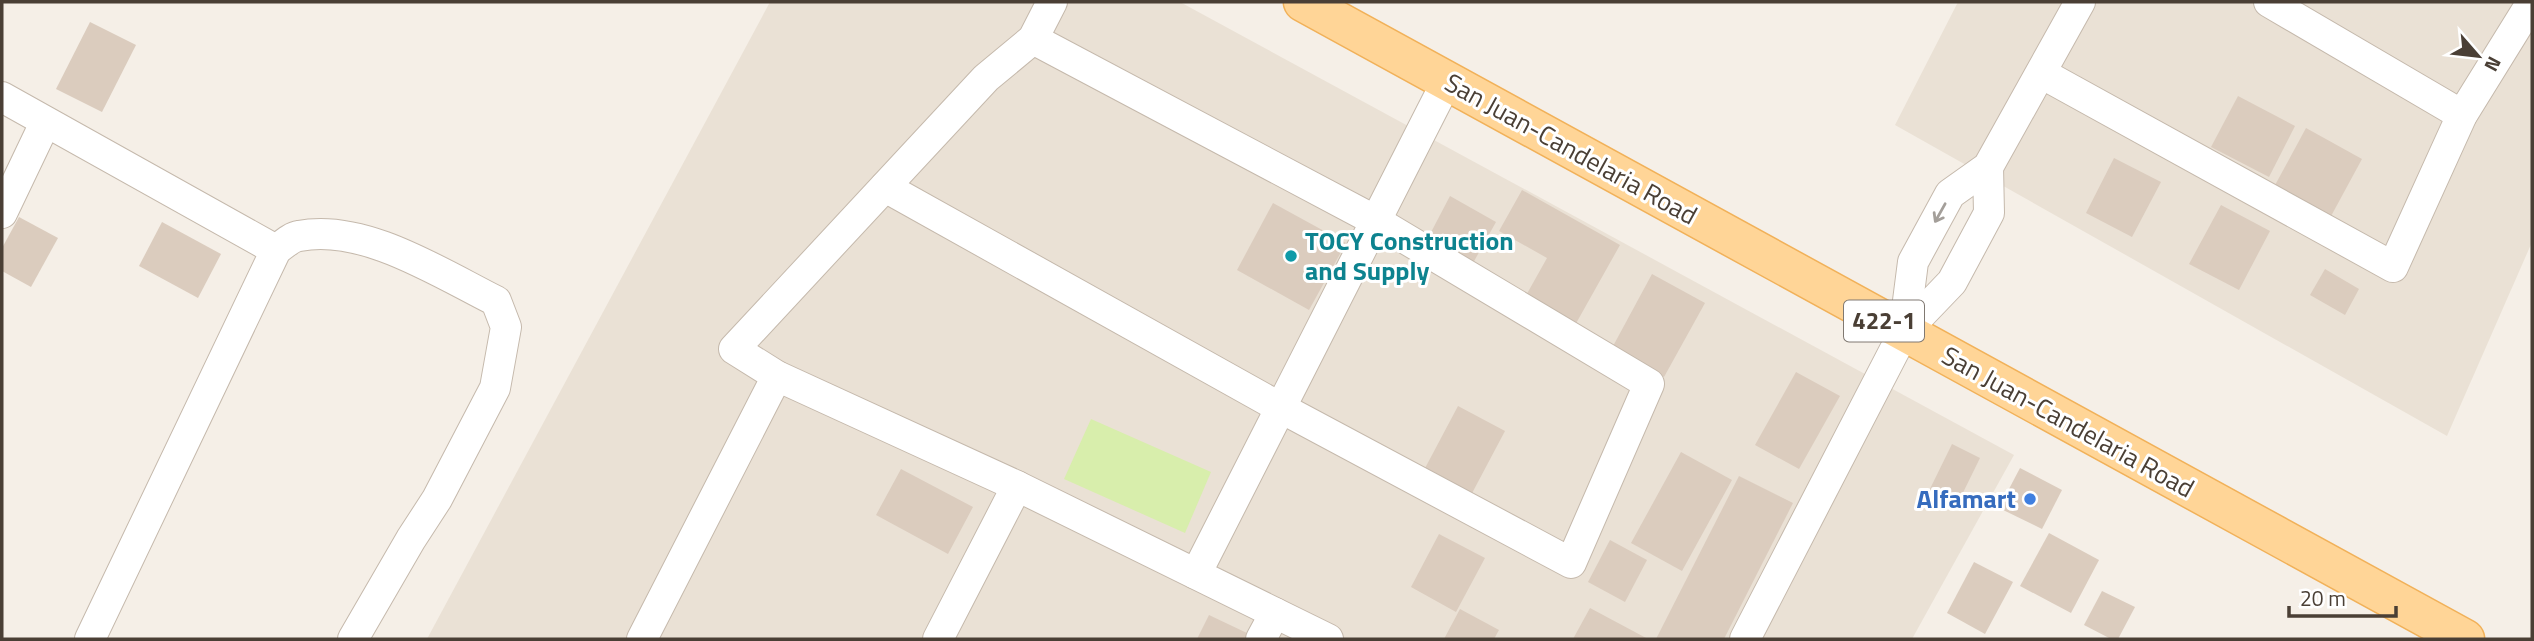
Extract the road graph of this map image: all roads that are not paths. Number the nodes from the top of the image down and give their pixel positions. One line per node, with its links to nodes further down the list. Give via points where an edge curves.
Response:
1 (1052, 2): 6 (street)
2 (1303, 2): 8 (main road, San Juan-Candelaria Road / 422-1)
3 (2080, 2): 7 (street)
4 (2269, 2): 10 (street)
5 (2532, 2): 10 (street)
6 (1033, 39): 13 (street, via 986,78); 15 (street)
7 (2041, 73): 10 (street, via 2393,267); 12 (street)
8 (1447, 80): 15 (street); 17 (main road, San Juan-Candelaria Road / 422-1)
9 (2, 97): 11 (street)
10 (2462, 115)
11 (46, 123): 14 (street); 16 (street)
12 (1988, 167): 17 (street, via 1989,214 1952,282); 17 (street, one-way to 17, via 1950,194 1913,262)
13 (885, 187): 18 (street, via 734,349); 19 (street)
14 (2, 214)
15 (1376, 221): 19 (street); 19 (street, via 1649,384 1571,563)
16 (276, 250): 23 (street); 24 (street, via 296,236 331,233 388,248 496,301 506,327 495,388 437,499)
17 (1904, 332): 29 (street); 30 (main road, San Juan-Candelaria Road / 422-1)
18 (776, 376): 20 (street); 25 (street)
19 (1281, 408): 21 (street)
20 (1017, 486): 21 (street); 26 (street)
21 (1196, 574): 22 (street)
22 (1275, 613): 27 (street); 28 (street)
23 (90, 639)
24 (353, 639)
25 (642, 639)
26 (938, 639)
27 (1261, 639)
28 (1328, 639)
29 (1745, 639)
30 (2465, 639)

